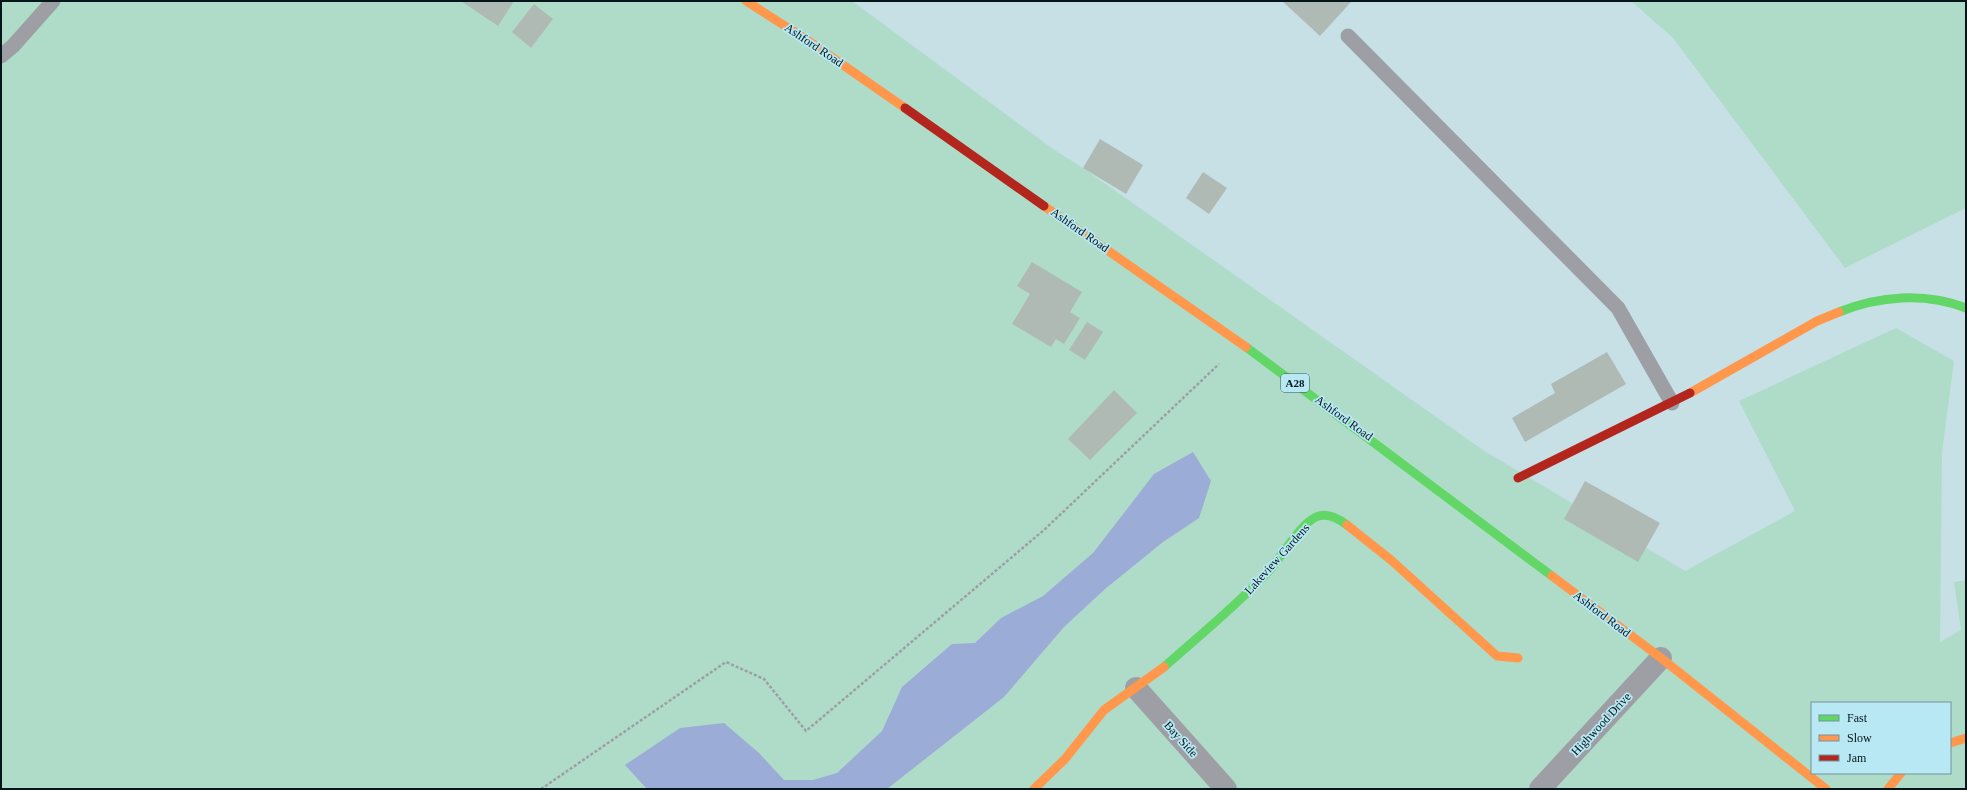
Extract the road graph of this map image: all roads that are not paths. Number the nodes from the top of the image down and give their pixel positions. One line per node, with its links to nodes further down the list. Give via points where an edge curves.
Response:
1 (53, 1): 4 (lane)
2 (746, 1): 9 (main road, Ashford Road / A28, via 807,40 1241,343)
3 (1348, 36): 6 (lane, via 1618,308)
4 (1, 56)
5 (1966, 308): 6 (main road, via 1950,302 1895,297 1859,304 1817,321)
6 (1672, 403): 7 (main road)
7 (1518, 478)
8 (1518, 658): 10 (main road, Lakeview Gardens, via 1496,656 1391,560 1341,520 1325,514 1315,517 1303,528 1269,571 1249,591 1162,669)
9 (1661, 658): 16 (street, Highwood Drive); 17 (main road, Ashford Road / A28)
10 (1136, 688): 14 (main road, Lakeview Gardens, via 1104,710 1065,759); 15 (street, Bay Side)
11 (1966, 738): 12 (main road)
12 (1951, 743)
13 (1900, 774): 18 (main road)
14 (1034, 789)
15 (1226, 789)
16 (1540, 789)
17 (1826, 789)
18 (1888, 789)

